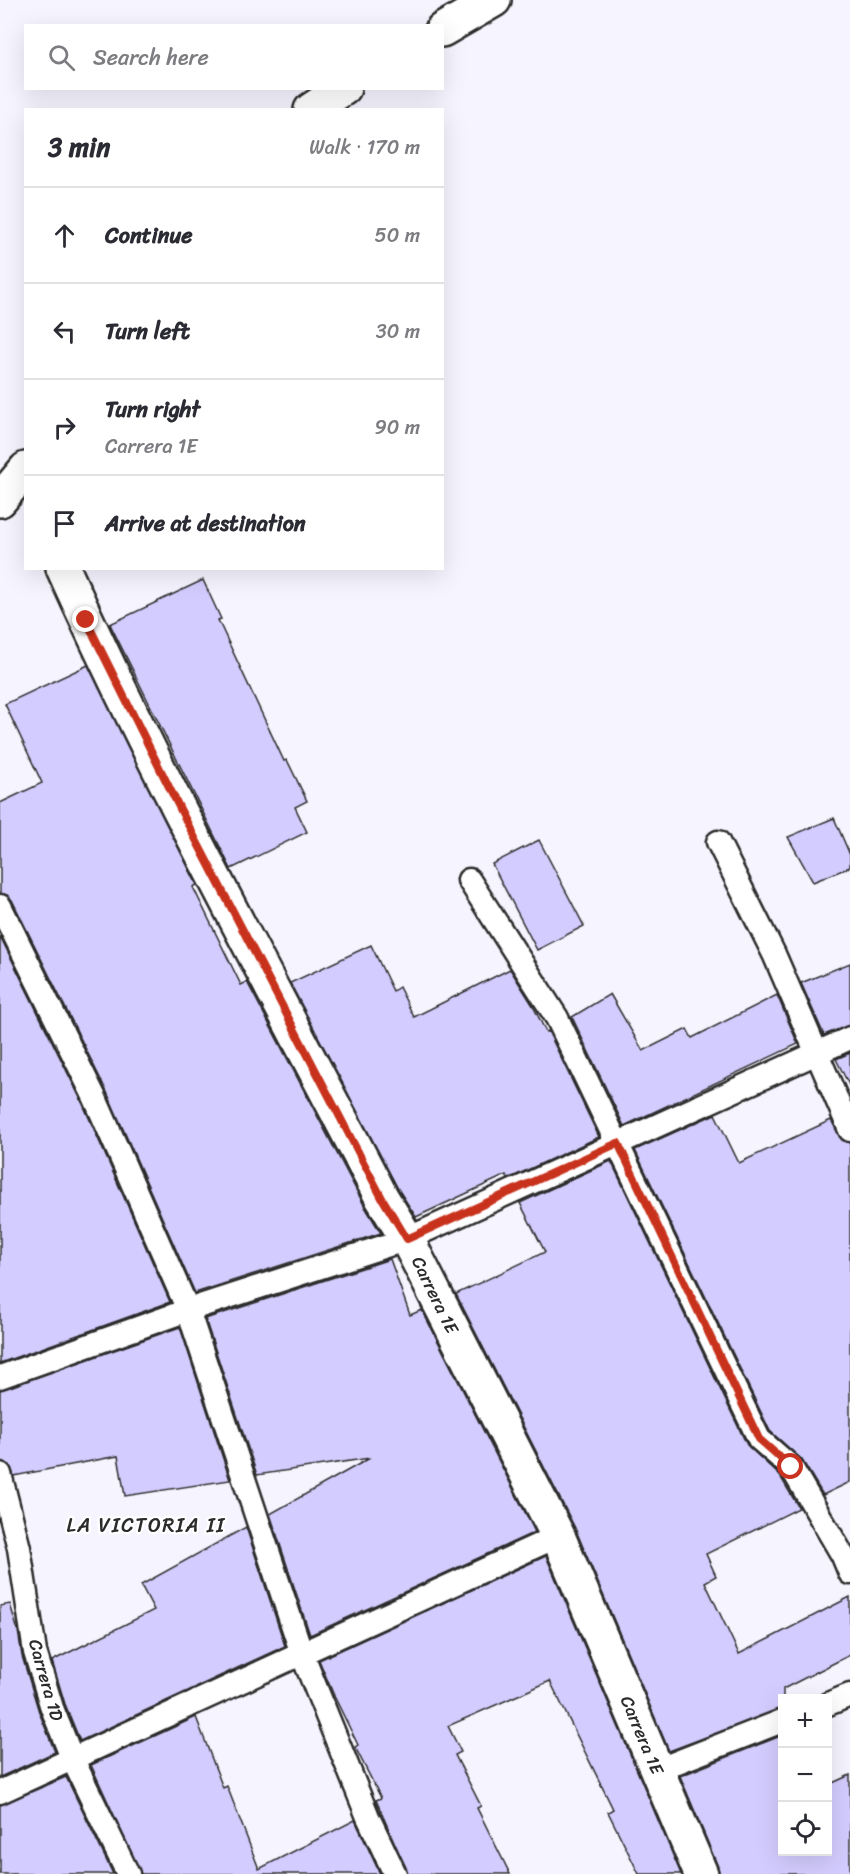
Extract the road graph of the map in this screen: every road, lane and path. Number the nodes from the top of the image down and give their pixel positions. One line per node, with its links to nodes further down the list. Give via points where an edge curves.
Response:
1 (494, 0): 2 (street)
2 (444, 29)
3 (341, 90): 4 (street)
4 (314, 108)
5 (24, 476): 6 (street)
6 (0, 500)
7 (64, 570): 15 (street, Carrera 1E, via 186,821)
8 (718, 842): 12 (lane, via 774,954)
9 (469, 880): 14 (lane, via 557,1018)
10 (0, 906): 16 (lane, via 94,1096)
11 (850, 1038): 12 (lane)
12 (816, 1054): 13 (lane); 14 (lane)
13 (850, 1130)
14 (618, 1143): 15 (lane); 20 (lane, via 759,1439 791,1467)
15 (407, 1239): 16 (lane); 19 (street, Carrera 1E)
16 (188, 1310): 17 (lane); 21 (lane)
17 (0, 1377)
18 (0, 1474): 25 (lane, Carrera 1D, via 19,1548 35,1652)
19 (558, 1536): 21 (lane); 26 (street, Carrera 1E)
20 (850, 1573)
21 (302, 1654): 25 (lane); 29 (lane)
22 (850, 1695): 23 (lane)
23 (832, 1702)
24 (778, 1723): 26 (lane)
25 (72, 1758): 27 (lane); 28 (lane, Carrera 1D)
26 (657, 1770): 30 (street, Carrera 1E)
27 (0, 1792)
28 (128, 1874)
29 (395, 1874)
30 (700, 1874)

